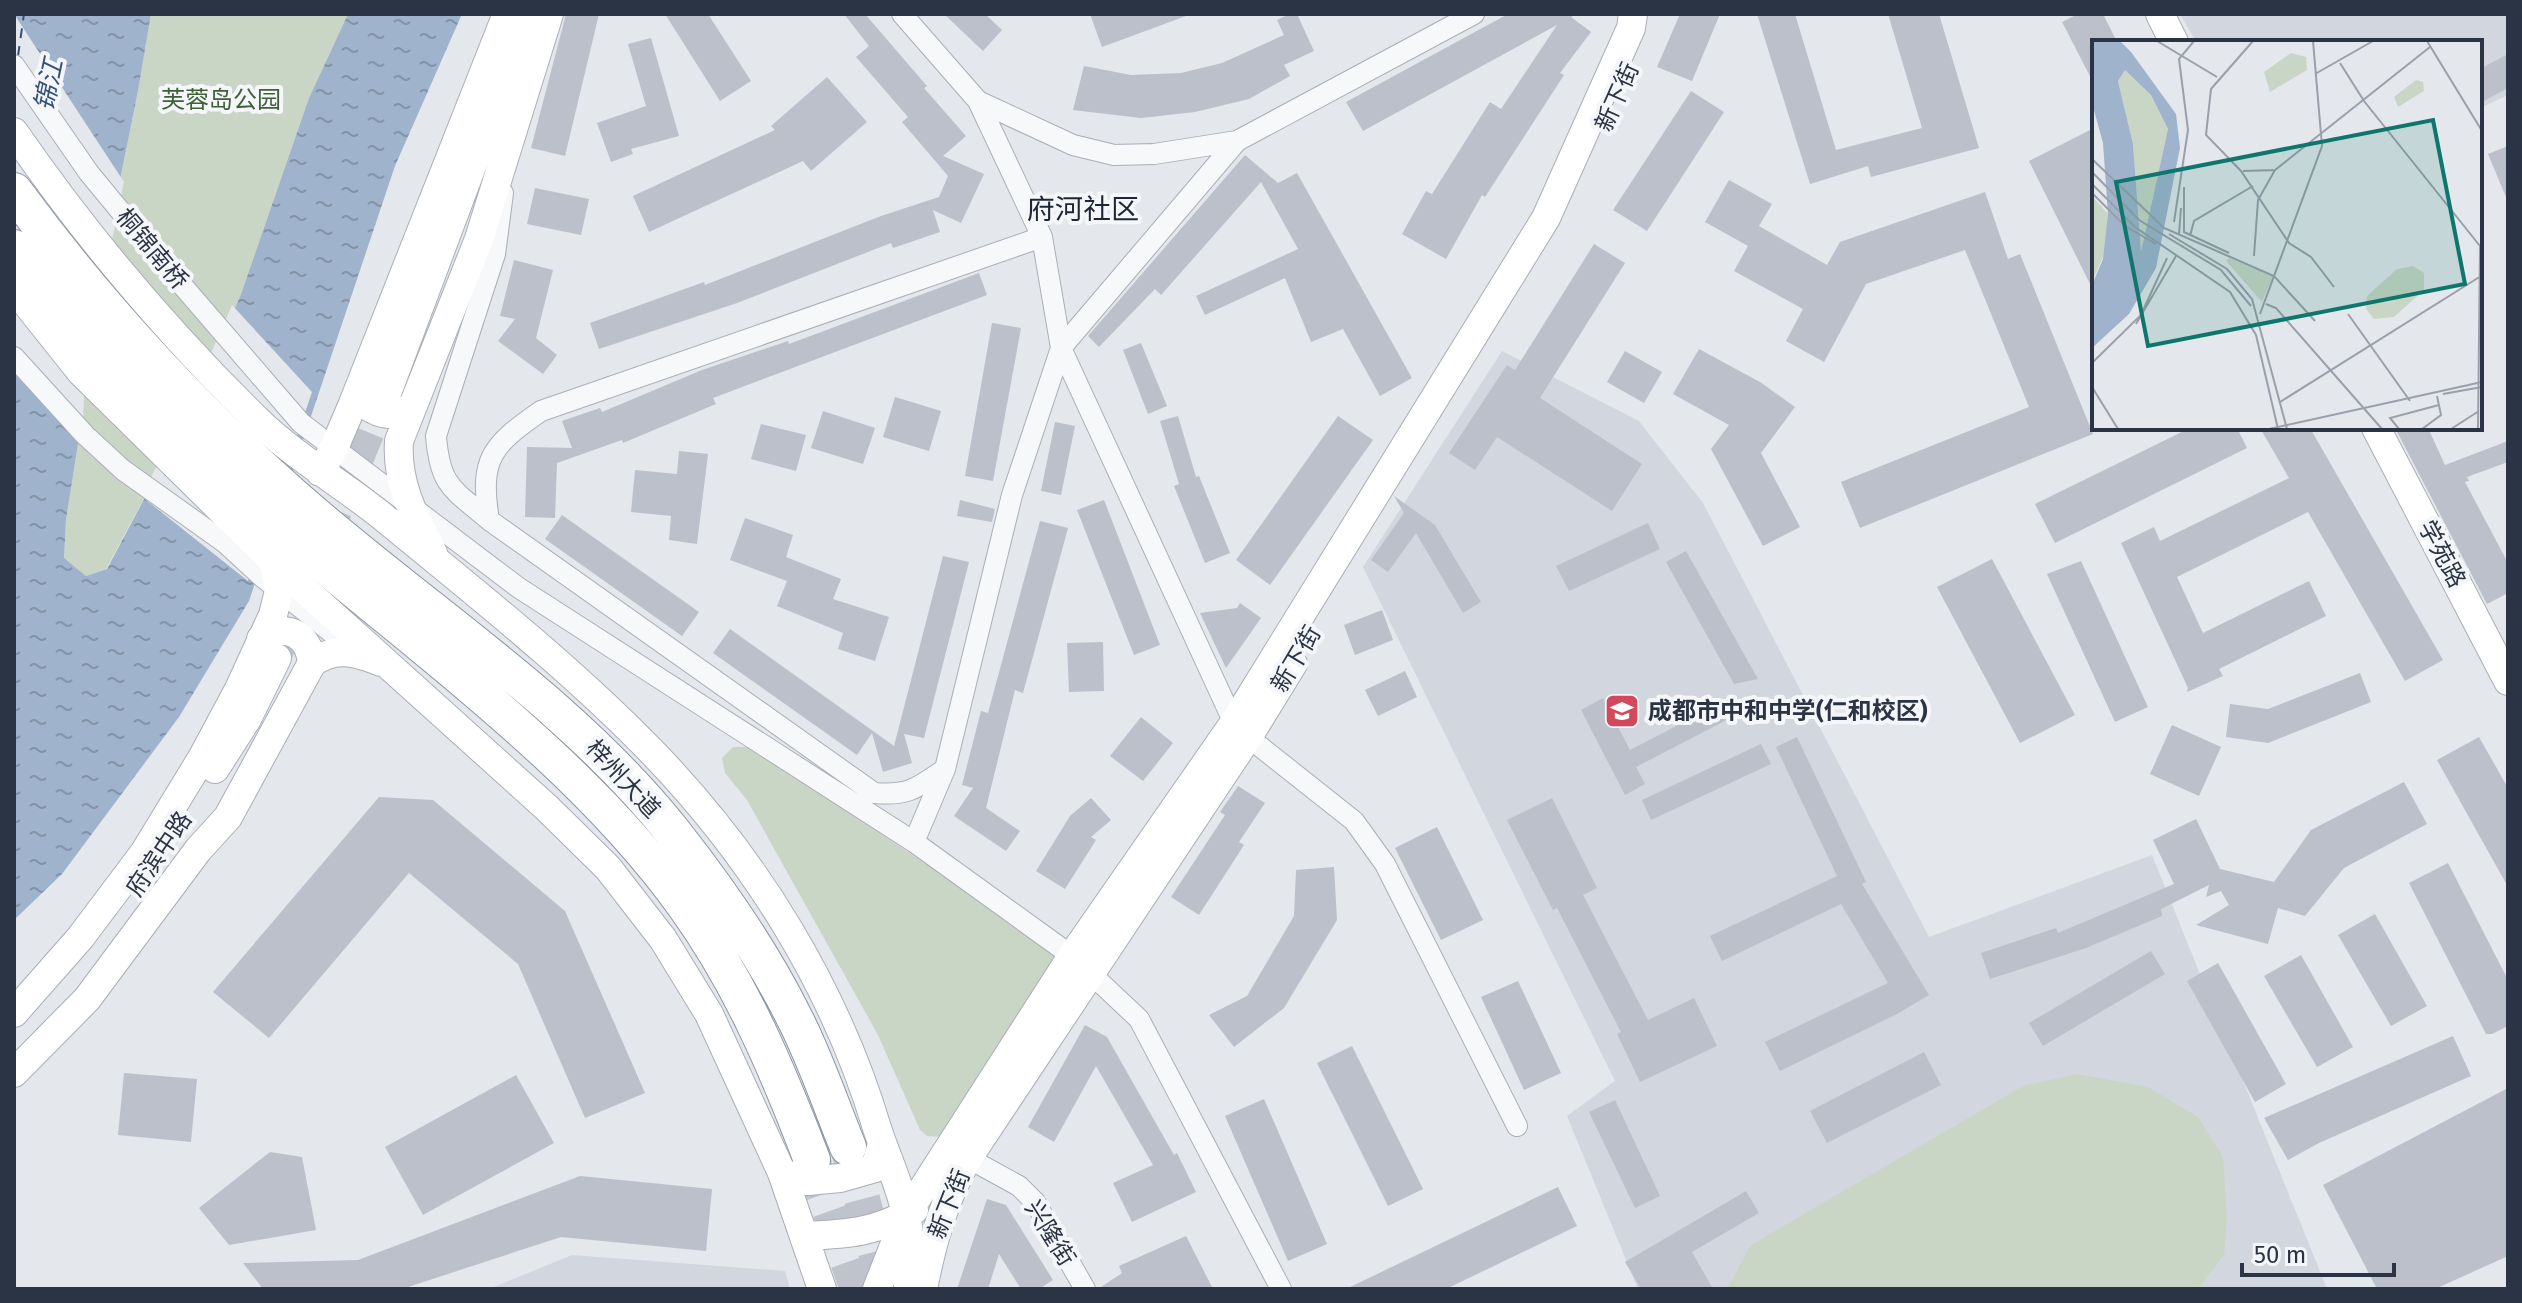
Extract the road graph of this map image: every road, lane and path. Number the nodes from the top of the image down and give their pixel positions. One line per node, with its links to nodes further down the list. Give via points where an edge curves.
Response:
1 (507, 14): 21 (main road)
2 (529, 14): 21 (main road)
3 (549, 14): 13 (main road)
4 (902, 14): 11 (street)
5 (1474, 14): 14 (street)
6 (1633, 14): 33 (main road, 新下街, via 1546,218)
7 (1650, 14): 33 (main road, 新下街, via 1645,36 1559,227)
8 (2160, 14): 9 (main road)
9 (2173, 40)
10 (14, 65): 23 (street, 桐锦南桥, via 89,173 301,423)
11 (978, 101): 14 (street, via 1073,145 1114,155); 16 (street)
12 (14, 132): 23 (main road, 桐锦南桥, via 78,221 153,310 259,421)
13 (510, 141): 21 (main road, via 479,239); 25 (street, via 495,254 436,436 446,484)
14 (1237, 141): 19 (street)
15 (14, 191): 26 (highway, via 119,323 229,437)
16 (1042, 237): 19 (street); 25 (street, via 541,411 493,452 486,473)
17 (14, 248): 26 (highway, via 99,351 215,470)
18 (14, 288): 26 (main road, via 81,372)
19 (1061, 348): 33 (street); 34 (street, via 1012,495)
20 (14, 357): 26 (street, via 123,470 224,542)
21 (386, 396): 23 (main road); 24 (main road)
22 (2377, 430): 32 (main road, 学苑路)
23 (320, 460): 24 (street, 桐锦南桥); 27 (main road, 桐锦南桥)
24 (408, 504): 27 (main road); 35 (street, 桐锦南桥, via 519,588)
25 (489, 520): 34 (street, via 874,793 899,795)
26 (276, 552): 28 (main road); 29 (street); 31 (main road); 41 (highway, 梓州大道, via 538,694 608,759 672,831 727,906); 43 (highway, 梓州大道, via 492,706 571,776 631,841 685,906 741,992 782,1080)
27 (439, 564): 41 (main road, 桐锦南桥, via 589,692 656,756 721,831 800,948 845,1039 868,1096)
28 (269, 648): 30 (main road, via 271,632 293,632 311,650); 37 (main road, via 239,689 144,853); 38 (main road, 府滨中路, via 247,719 138,888)
29 (358, 653): 30 (main road, via 338,651); 31 (main road)
30 (312, 663): 39 (main road, via 228,817 87,999)
31 (387, 664): 43 (main road, via 608,868 663,939)
32 (2508, 681)
33 (1241, 730): 36 (main road, 新下街); 40 (street, via 1354,821 1385,864)
34 (945, 769): 35 (street)
35 (914, 842): 36 (street, 桐锦南桥)
36 (1082, 965): 42 (main road, 新下街); 45 (main road, 新下街); 52 (street, 桐锦南桥, via 1139,1019)
37 (14, 1013)
38 (14, 1031)
39 (14, 1073)
40 (1517, 1126)
41 (865, 1146): 43 (main road, via 875,1168 808,1181); 45 (main road, 桐锦南桥)
42 (968, 1158): 44 (main road, 新下街); 51 (street, 兴隆街, via 1019,1186 1035,1202)
43 (797, 1166): 46 (main road)
44 (950, 1189): 45 (main road); 50 (main road, 新下街)
45 (906, 1215): 46 (main road, via 856,1234); 48 (main road, 新下街); 49 (main road, 桐锦南桥)
46 (804, 1236): 47 (main road)
47 (822, 1289)
48 (877, 1289)
49 (908, 1289)
50 (923, 1289)
51 (1085, 1289)
52 (1281, 1289)

